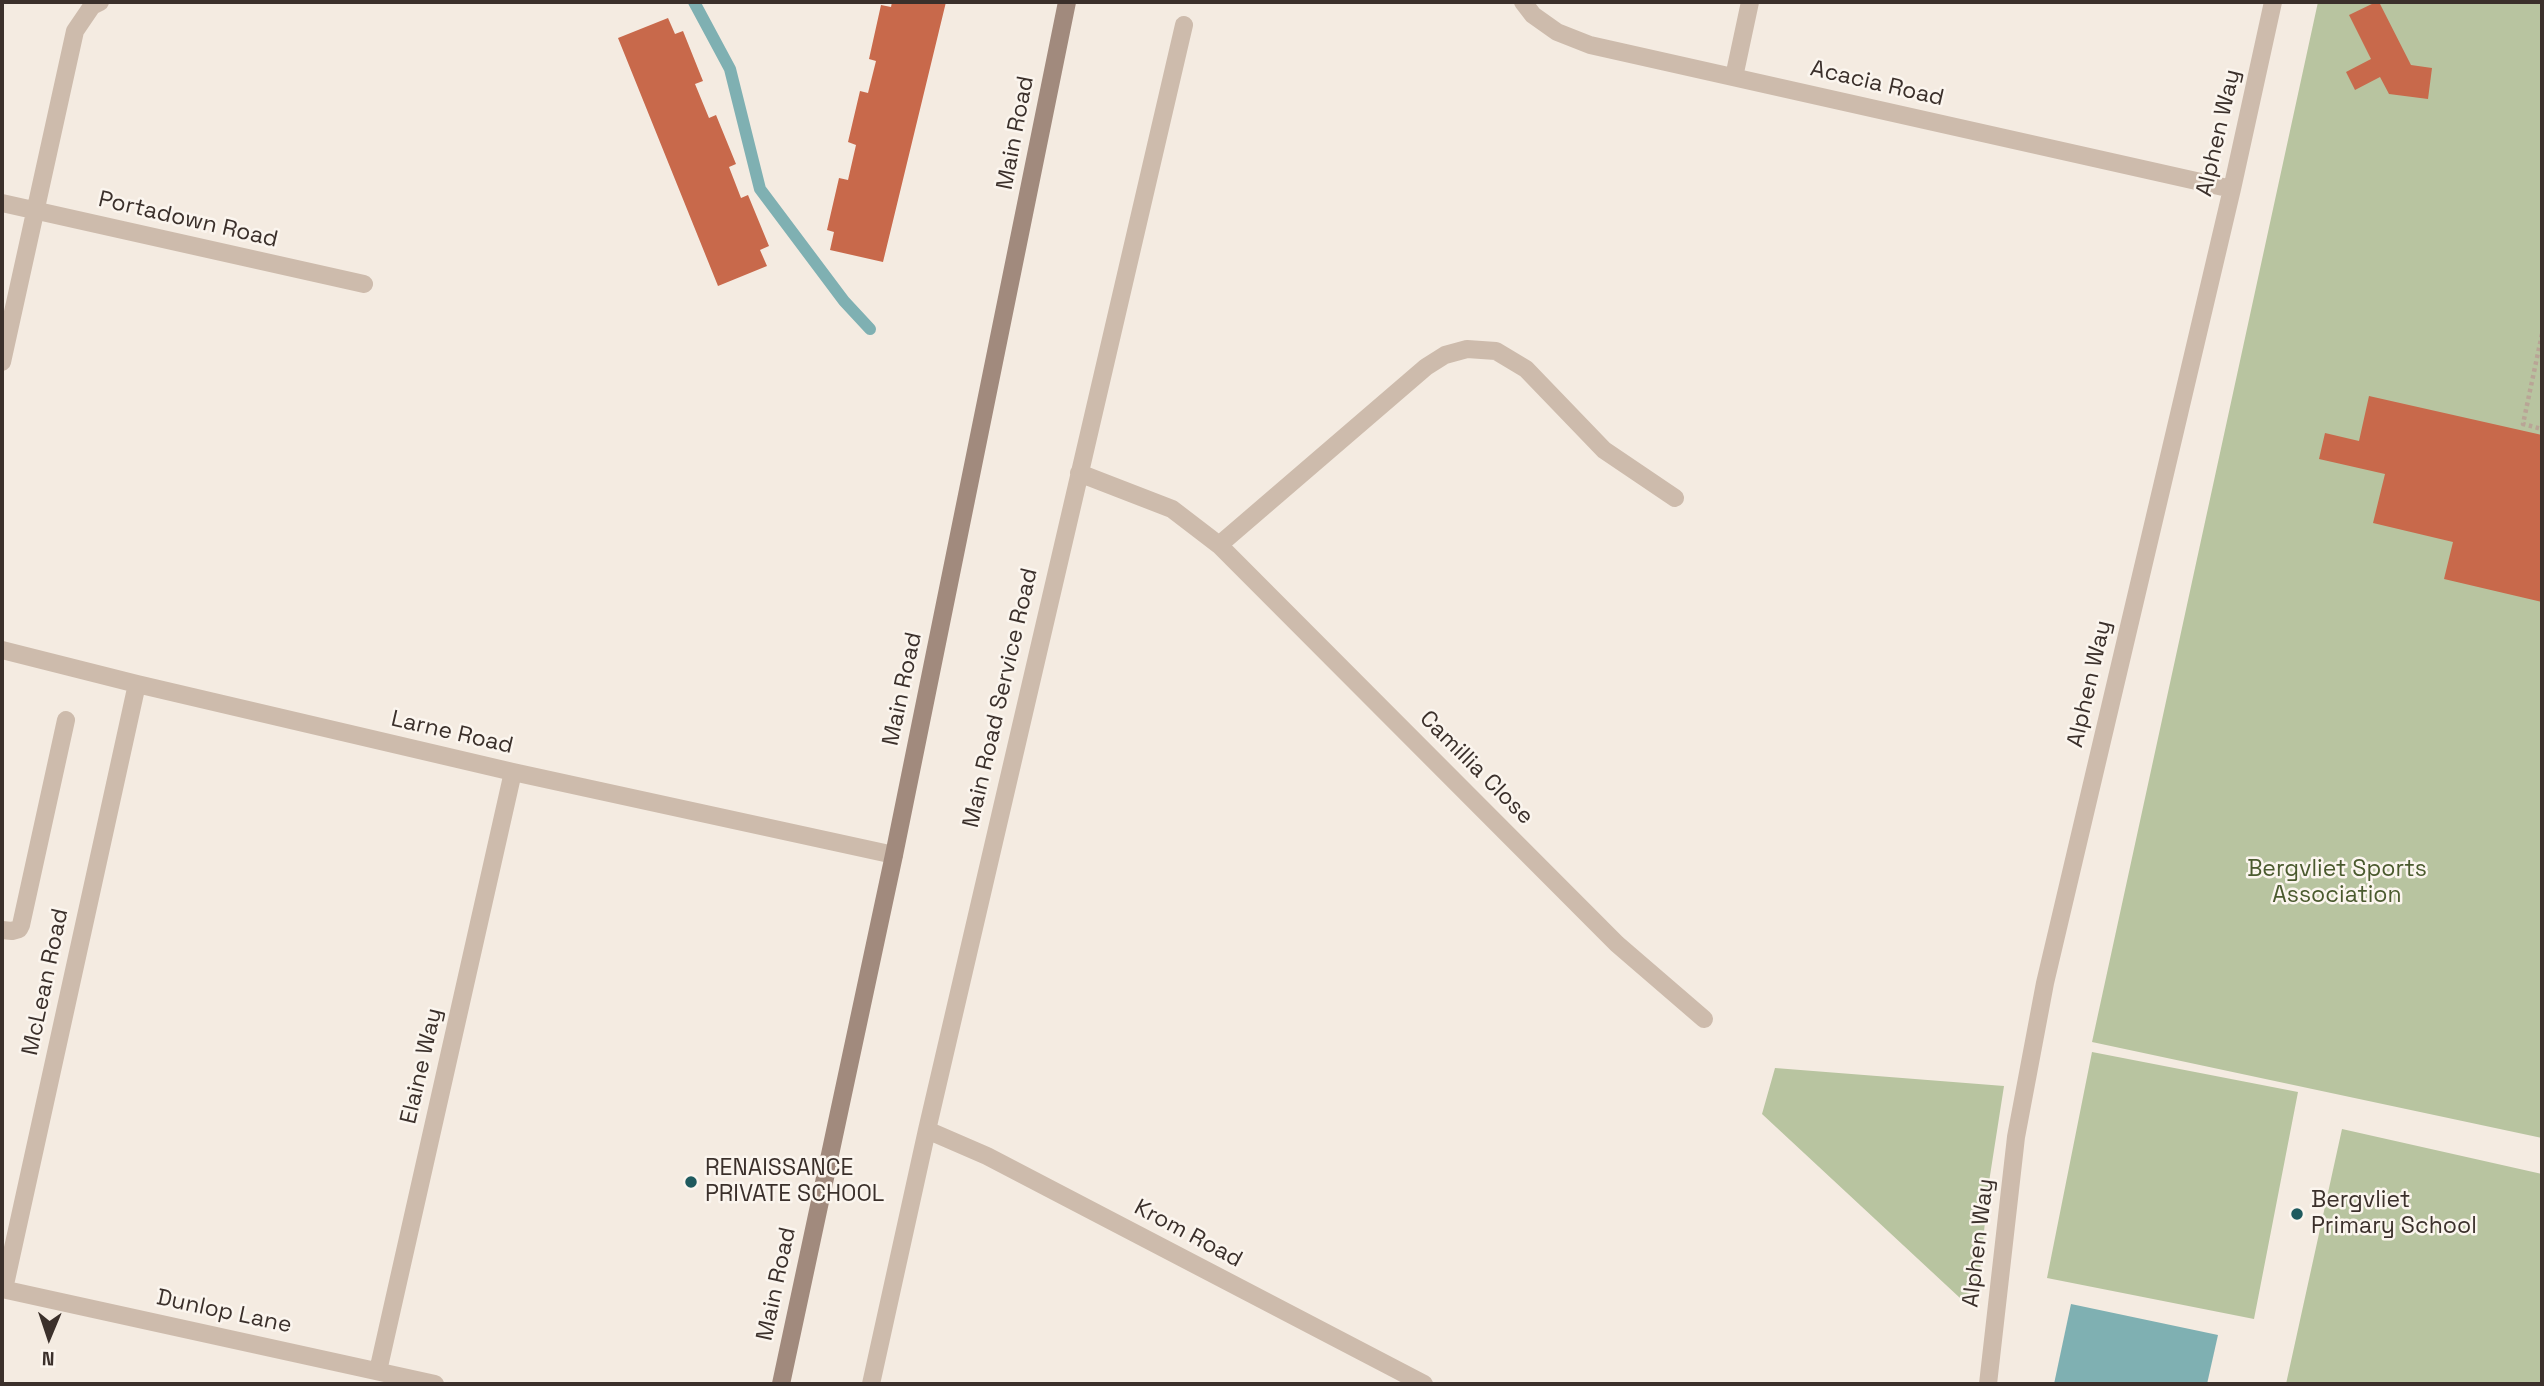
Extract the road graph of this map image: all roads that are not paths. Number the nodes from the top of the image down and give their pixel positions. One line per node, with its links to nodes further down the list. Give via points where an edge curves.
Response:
1 (1067, 2): 20 (main road, Main Road)
2 (1522, 2): 7 (street, Acacia Road, via 1557,32 1590,45)
3 (1750, 2): 7 (street)
4 (2273, 2): 8 (street, Alphen Way)
5 (94, 3): 10 (street, via 75,31)
6 (1184, 25): 13 (street, Main Road Service Road)
7 (1734, 77): 8 (street, Acacia Road)
8 (2232, 189): 30 (street, Alphen Way, via 2045,983 2016,1137)
9 (2, 203): 10 (street, Portadown Road)
10 (35, 210): 11 (street, Portadown Road); 12 (street)
11 (364, 284)
12 (2, 362)
13 (1079, 473): 15 (street, Camillia Close, via 1172,509); 23 (street, Main Road Service Road)
14 (1675, 498): 15 (street, via 1604,450 1526,369 1496,351 1467,349 1426,367)
15 (1219, 545): 22 (street, Camillia Close, via 1617,944)
16 (2, 650): 17 (street, Larne Road)
17 (137, 684): 19 (street, Larne Road); 24 (street, McLean Road)
18 (66, 720): 21 (street, via 21,926)
19 (513, 772): 20 (street, Larne Road); 25 (street, Elaine Way)
20 (894, 855): 28 (main road, Main Road)
21 (2, 930)
22 (1704, 1019)
23 (927, 1130): 26 (street, Krom Road, via 987,1156); 29 (street, Main Road Service Road)
24 (3, 1289): 25 (street, Dunlop Lane)
25 (378, 1371): 27 (street, Dunlop Lane)
26 (1419, 1383)
27 (435, 1384)
28 (781, 1384)
29 (871, 1384)
30 (1988, 1384)

